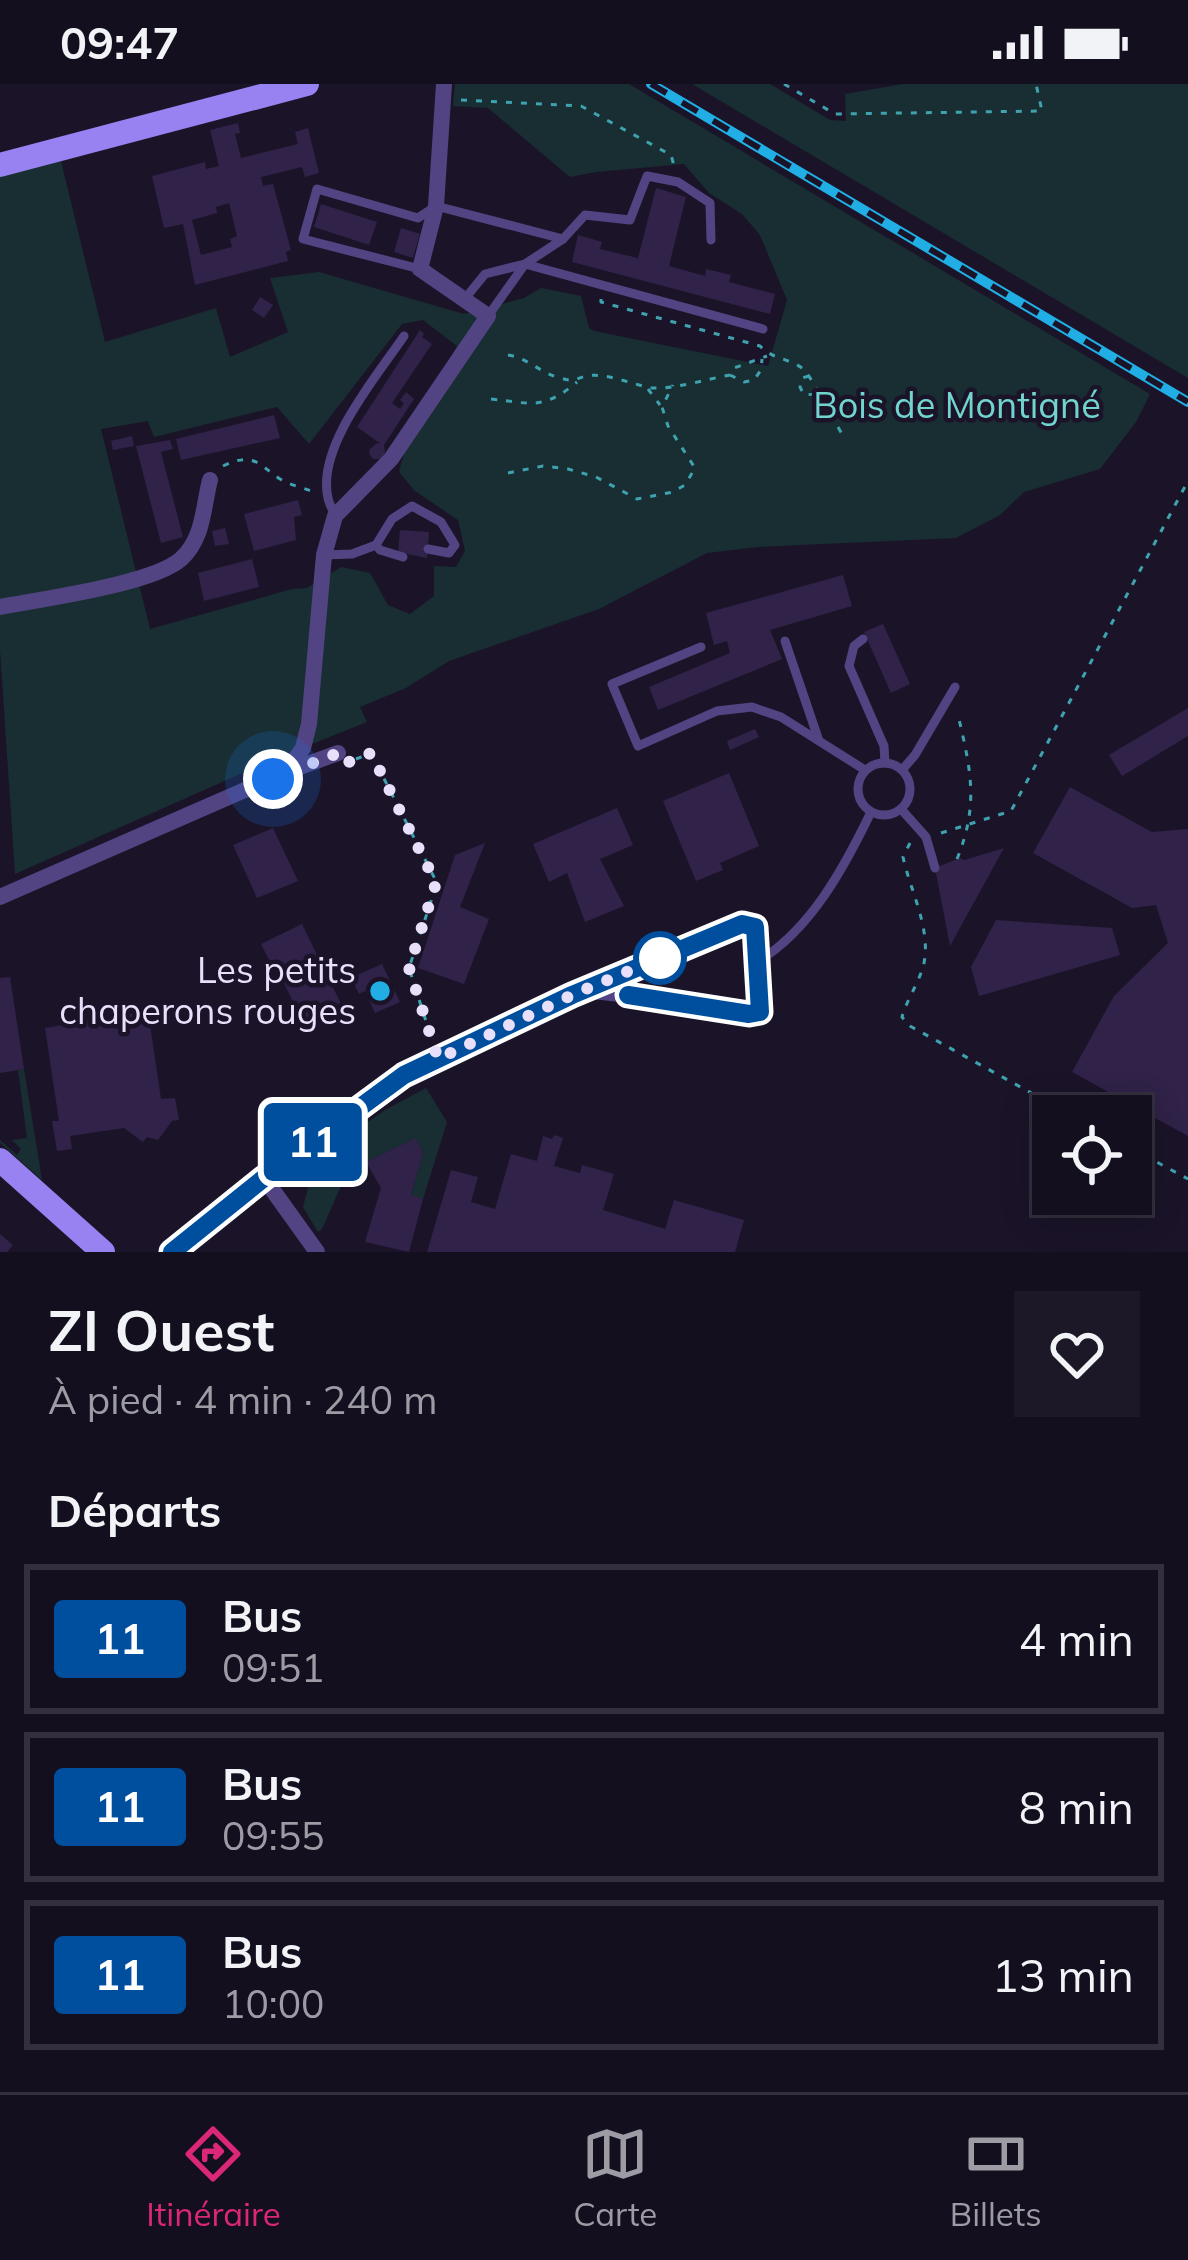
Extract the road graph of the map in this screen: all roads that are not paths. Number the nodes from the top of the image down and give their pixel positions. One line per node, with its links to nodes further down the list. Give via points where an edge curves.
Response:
1 (307, 84): 3 (street)
2 (444, 91): 4 (street)
3 (0, 165)
4 (436, 206): 5 (lane); 8 (street); 8 (lane, via 418,218 317,189 303,239)
5 (563, 239): 6 (lane, via 585,215 630,220 647,176 678,182 710,203); 7 (lane)
6 (711, 240)
7 (525, 264): 9 (lane, via 485,274); 10 (lane); 11 (lane)
8 (420, 269): 9 (street)
9 (464, 301): 10 (street)
10 (488, 316): 14 (street, via 391,459)
11 (763, 329)
12 (404, 336): 14 (lane, via 339,432 327,496)
13 (210, 480): 19 (street, via 199,531 182,558 152,576)
14 (335, 516): 17 (street)
15 (376, 545): 16 (lane, via 412,506 441,522 455,545 449,553); 17 (lane); 18 (lane)
16 (428, 549)
17 (324, 555): 29 (street, via 310,724)
18 (403, 557)
19 (0, 607)
20 (863, 639): 26 (lane, via 849,666)
21 (784, 641): 24 (lane)
22 (701, 647): 24 (lane, via 612,684 638,746 717,711 752,707)
23 (955, 687): 28 (lane)
24 (818, 739): 27 (lane)
25 (338, 753): 29 (street)
26 (885, 763): 27 (lane); 28 (lane)
27 (865, 770): 31 (lane, via 858,793)
28 (902, 770): 30 (lane, via 910,794)
29 (286, 772): 33 (street)
30 (901, 809): 31 (lane); 32 (lane, via 926,837)
31 (871, 812): 34 (lane, via 833,884)
32 (935, 868)
33 (0, 897)
34 (757, 962): 35 (street, via 755,927 742,924); 35 (street, via 760,1012 749,1014)
35 (585, 990): 37 (street, via 404,1075)
36 (0, 1160): 38 (street)
37 (264, 1178): 39 (street); 40 (street)
38 (104, 1252)
39 (171, 1252)
40 (316, 1252)

